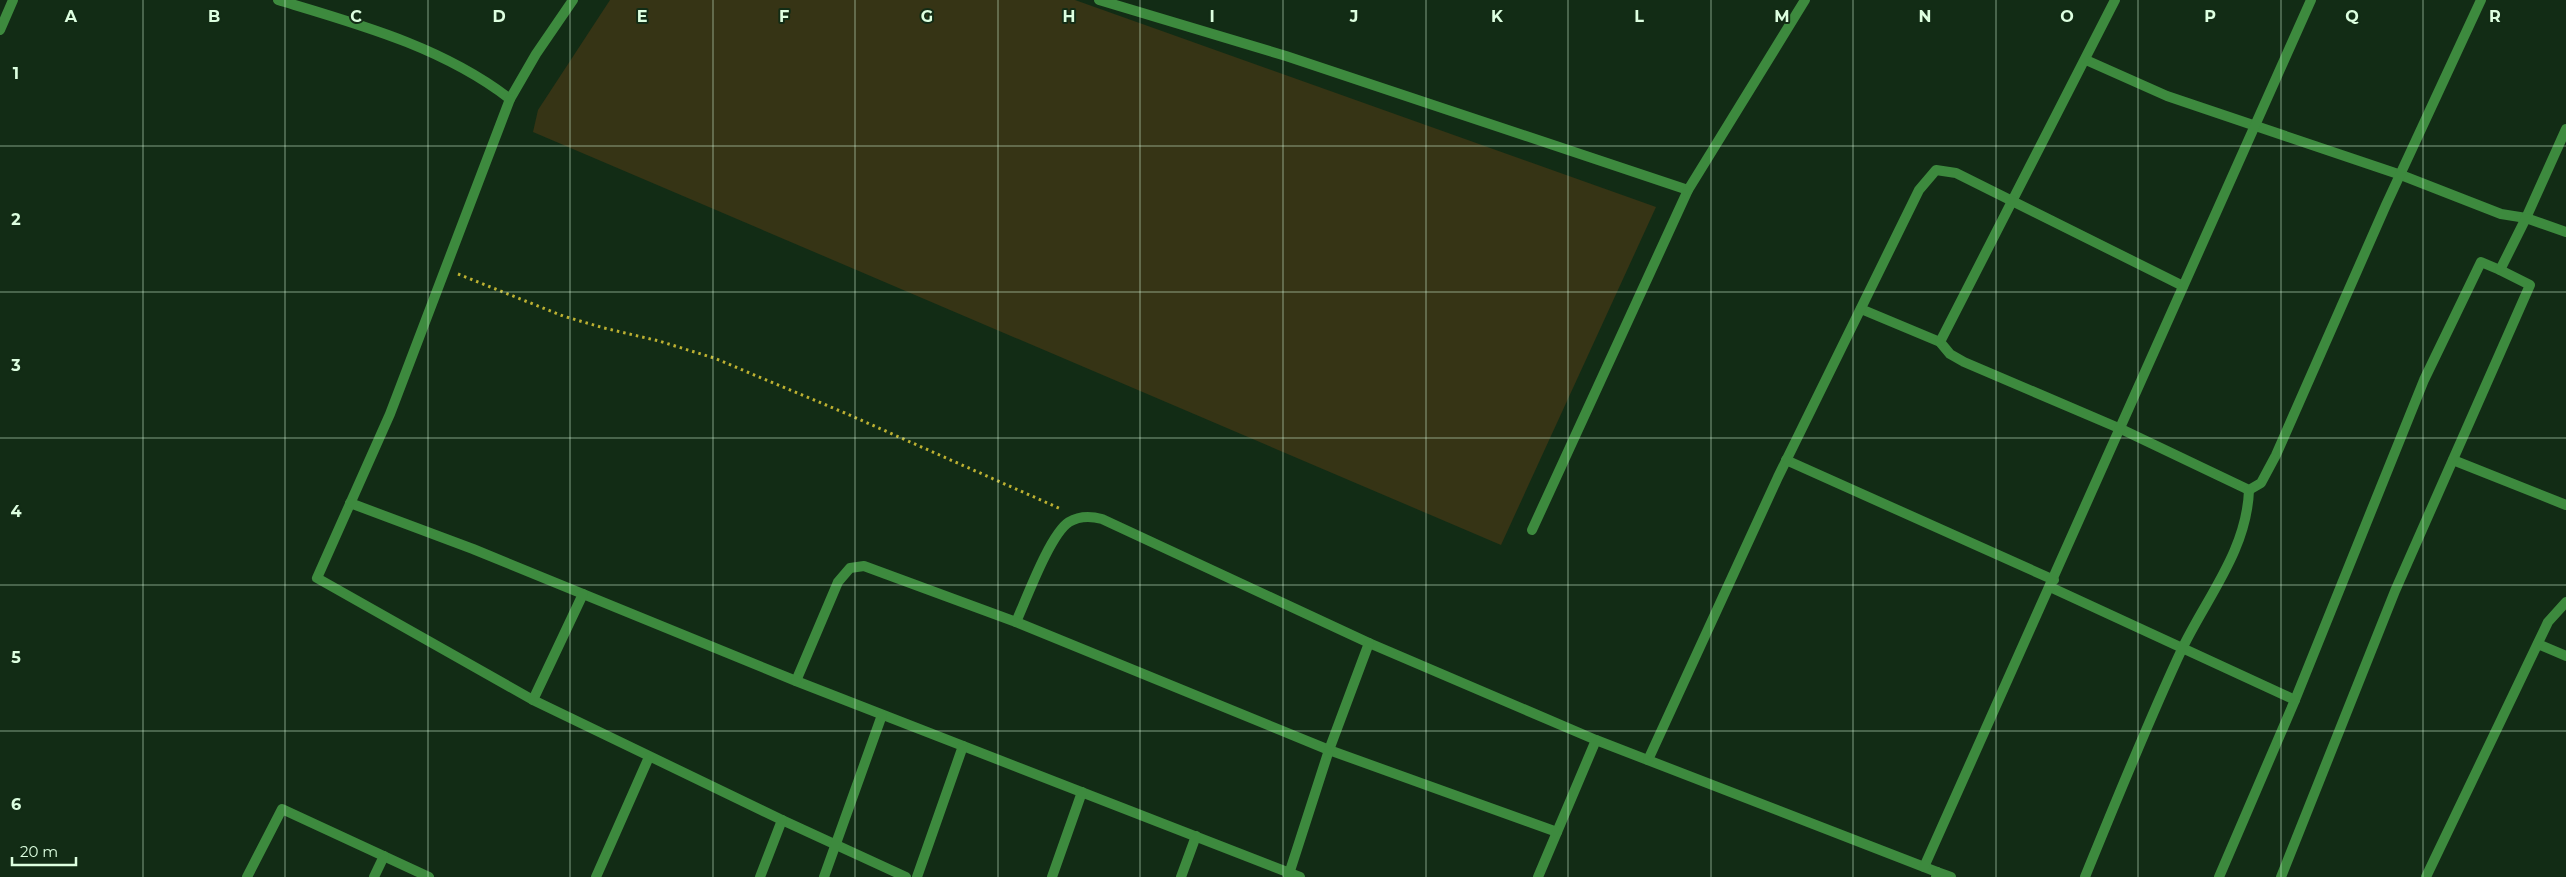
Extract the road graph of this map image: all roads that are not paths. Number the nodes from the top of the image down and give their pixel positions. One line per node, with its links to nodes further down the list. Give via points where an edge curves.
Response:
1 (13, 0): 9 (street)
2 (278, 0): 11 (street, via 379,31 481,77)
3 (573, 0): 11 (street)
4 (1099, 0): 15 (street, via 1286,56)
5 (1805, 0): 15 (street)
6 (2115, 0): 10 (street)
7 (2311, 0): 12 (street)
8 (2481, 0): 14 (street)
9 (0, 30)
10 (2086, 60): 12 (street, via 2167,96); 16 (street)
11 (510, 99): 27 (street, via 390,414)
12 (2255, 124): 14 (street); 20 (street)
13 (2566, 129): 17 (street)
14 (2401, 175): 17 (street, via 2501,214); 26 (street, via 2276,455 2261,483)
15 (1688, 190): 29 (street)
16 (2013, 201): 20 (street); 21 (street, via 1956,173 1936,170 1920,190); 22 (street)
17 (2526, 218): 18 (street); 19 (street)
18 (2566, 232)
19 (2500, 270): 25 (street, via 2530,285); 40 (street, via 2480,262 2424,380)
20 (2183, 286): 23 (street)
21 (1861, 309): 22 (street); 24 (street)
22 (1940, 342): 23 (street, via 1950,354 1964,362)
23 (2121, 430): 26 (street); 30 (street)
24 (1786, 460): 30 (street); 46 (street)
25 (2453, 460): 28 (street); 71 (street, via 2395,591)
26 (2249, 490): 36 (street, via 2248,510 2238,546)
27 (350, 502): 31 (street); 39 (street, via 317,578)
28 (2566, 505)
29 (1532, 530)
30 (2052, 583): 36 (street); 53 (street)
31 (583, 594): 38 (street); 39 (street)
32 (2566, 602): 35 (street, via 2548,622)
33 (1016, 622): 34 (street, via 1055,538 1067,523 1094,516); 38 (street, via 864,566 850,568 838,582); 44 (street)
34 (1369, 643): 42 (street); 44 (street)
35 (2538, 644): 37 (street); 72 (street)
36 (2183, 648): 40 (street); 69 (street)
37 (2566, 656)
38 (796, 681): 41 (street)
39 (534, 700): 45 (street)
40 (2295, 700): 70 (street)
41 (882, 715): 43 (street); 51 (street)
42 (1596, 740): 46 (street); 49 (street)
43 (963, 746): 47 (street); 63 (street)
44 (1329, 750): 49 (street); 54 (street)
45 (649, 757): 48 (street); 59 (street)
46 (1648, 760): 53 (street)
47 (1082, 792): 50 (street); 64 (street)
48 (782, 820): 51 (street); 60 (street)
49 (1557, 832): 67 (street)
50 (1196, 836): 54 (street); 65 (street)
51 (837, 844): 61 (street); 62 (street)
52 (384, 856): 56 (street, via 282,809); 57 (street); 58 (street)
53 (1924, 867): 55 (street)
54 (1289, 875): 66 (street)
55 (1936, 875): 68 (street)
56 (247, 877)
57 (374, 877)
58 (429, 877)
59 (596, 877)
60 (760, 877)
61 (824, 877)
62 (906, 877)
63 (918, 877)
64 (1052, 877)
65 (1181, 877)
66 (1300, 877)
67 (1538, 877)
68 (1951, 877)
69 (2085, 877)
70 (2219, 877)
71 (2280, 877)
72 (2426, 877)

